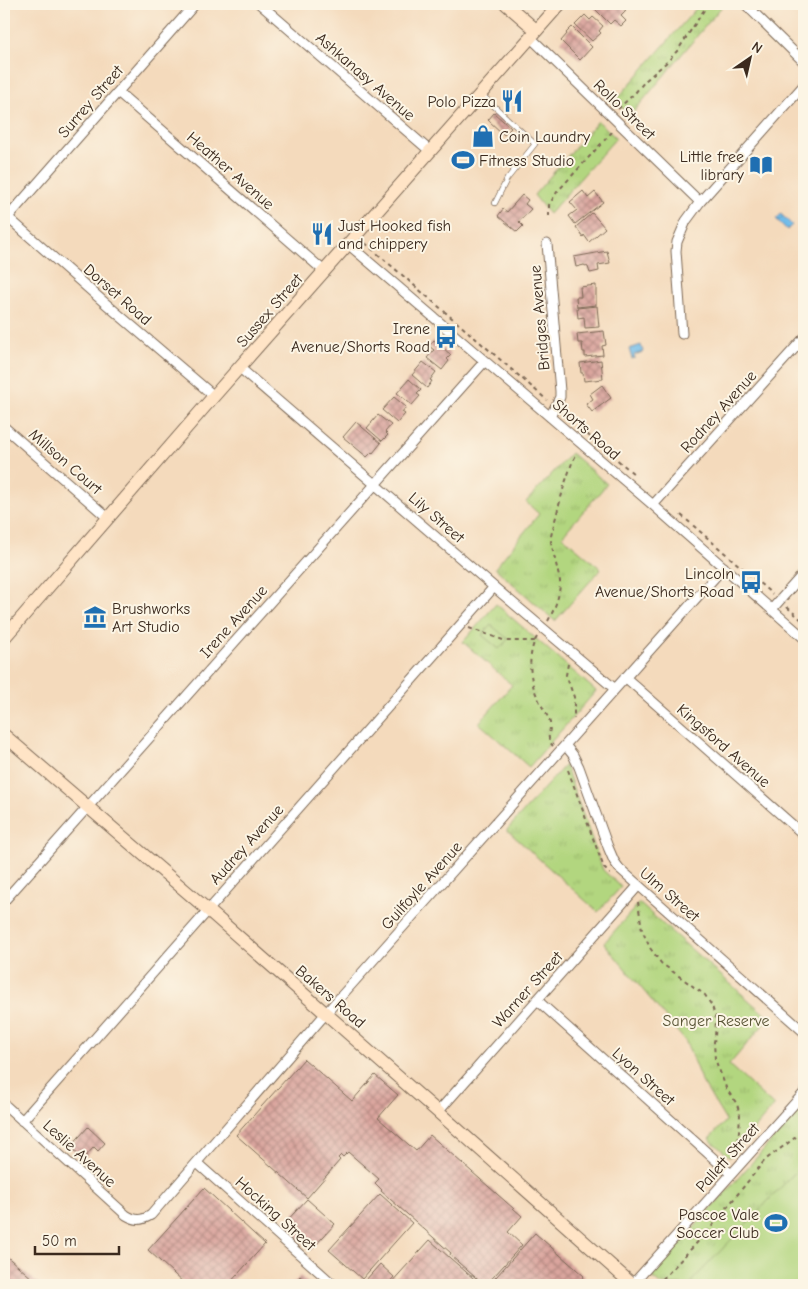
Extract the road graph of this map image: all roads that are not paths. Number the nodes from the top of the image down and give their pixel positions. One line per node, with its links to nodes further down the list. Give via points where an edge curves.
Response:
1 (194, 4): 9 (street, Surrey Street)
2 (260, 4): 11 (street, Ashkanasy Avenue)
3 (506, 4): 6 (street)
4 (560, 4): 6 (street, Sussex Street)
5 (745, 4): 7 (street)
6 (533, 34): 10 (street, Sussex Street); 12 (street, Rollo Street, via 611,117)
7 (804, 62)
8 (804, 85): 12 (street)
9 (118, 92): 14 (street, Surrey Street); 17 (street, Heather Avenue)
10 (481, 94): 11 (street, Sussex Street); 13 (lane, via 534,144 507,179)
11 (430, 151): 15 (street, Sussex Street)
12 (700, 202): 18 (street, via 686,221 677,242)
13 (495, 203)
14 (5, 215): 22 (street, Dorset Road)
15 (348, 244): 17 (street, Sussex Street); 20 (street, Shorts Road)
16 (547, 244): 23 (street, Bridges Avenue, via 560,391)
17 (324, 271): 21 (street, Sussex Street)
18 (682, 334)
19 (804, 338): 26 (street, Rodney Avenue)
20 (485, 361): 23 (street, Shorts Road); 25 (street, Irene Avenue)
21 (240, 368): 22 (street, Sussex Street); 25 (street, Lily Street)
22 (214, 396): 27 (street, Sussex Street)
23 (550, 417): 26 (street, Shorts Road)
24 (4, 428): 27 (street, Millson Court)
25 (376, 484): 30 (street, Lily Street); 38 (street, Irene Avenue)
26 (653, 506): 28 (street, Shorts Road)
27 (108, 518): 32 (street, Sussex Street)
28 (724, 567): 31 (street, Shorts Road); 34 (street, Guilfoyle Avenue)
29 (804, 573): 31 (street)
30 (494, 587): 35 (street, Lily Street); 42 (street, Audrey Avenue)
31 (772, 609): 33 (street, Shorts Road)
32 (5, 635)
33 (804, 638)
34 (625, 677): 35 (street, Guilfoyle Avenue); 39 (street, Kingsford Avenue)
35 (615, 689): 37 (street, Guilfoyle Avenue)
36 (4, 735): 38 (street, Bakers Road)
37 (562, 749): 40 (street, Ulm Street, via 573,755 579,767 614,861); 44 (street, Guilfoyle Avenue)
38 (88, 807): 41 (street, Irene Avenue); 42 (street, Bakers Road)
39 (804, 835)
40 (638, 886): 43 (street, Warner Street); 45 (street, Ulm Street)
41 (4, 901)
42 (208, 910): 44 (street, Bakers Road); 49 (street, Audrey Avenue)
43 (536, 1000): 48 (street, Warner Street); 51 (street, Lyon Street)
44 (326, 1014): 48 (street, Bakers Road); 50 (street, Guilfoyle Avenue)
45 (804, 1032)
46 (804, 1092): 51 (street, Pallett Street)
47 (4, 1104): 49 (street, Leslie Avenue)
48 (438, 1112): 54 (street, Bakers Road)
49 (22, 1121): 52 (street, Leslie Avenue, via 126,1215)
50 (197, 1163): 52 (street, Guilfoyle Avenue, via 151,1215); 53 (street, Hocking Street)
51 (731, 1174): 54 (street, Pallett Street)
52 (139, 1220)
53 (334, 1285)
54 (632, 1285)

